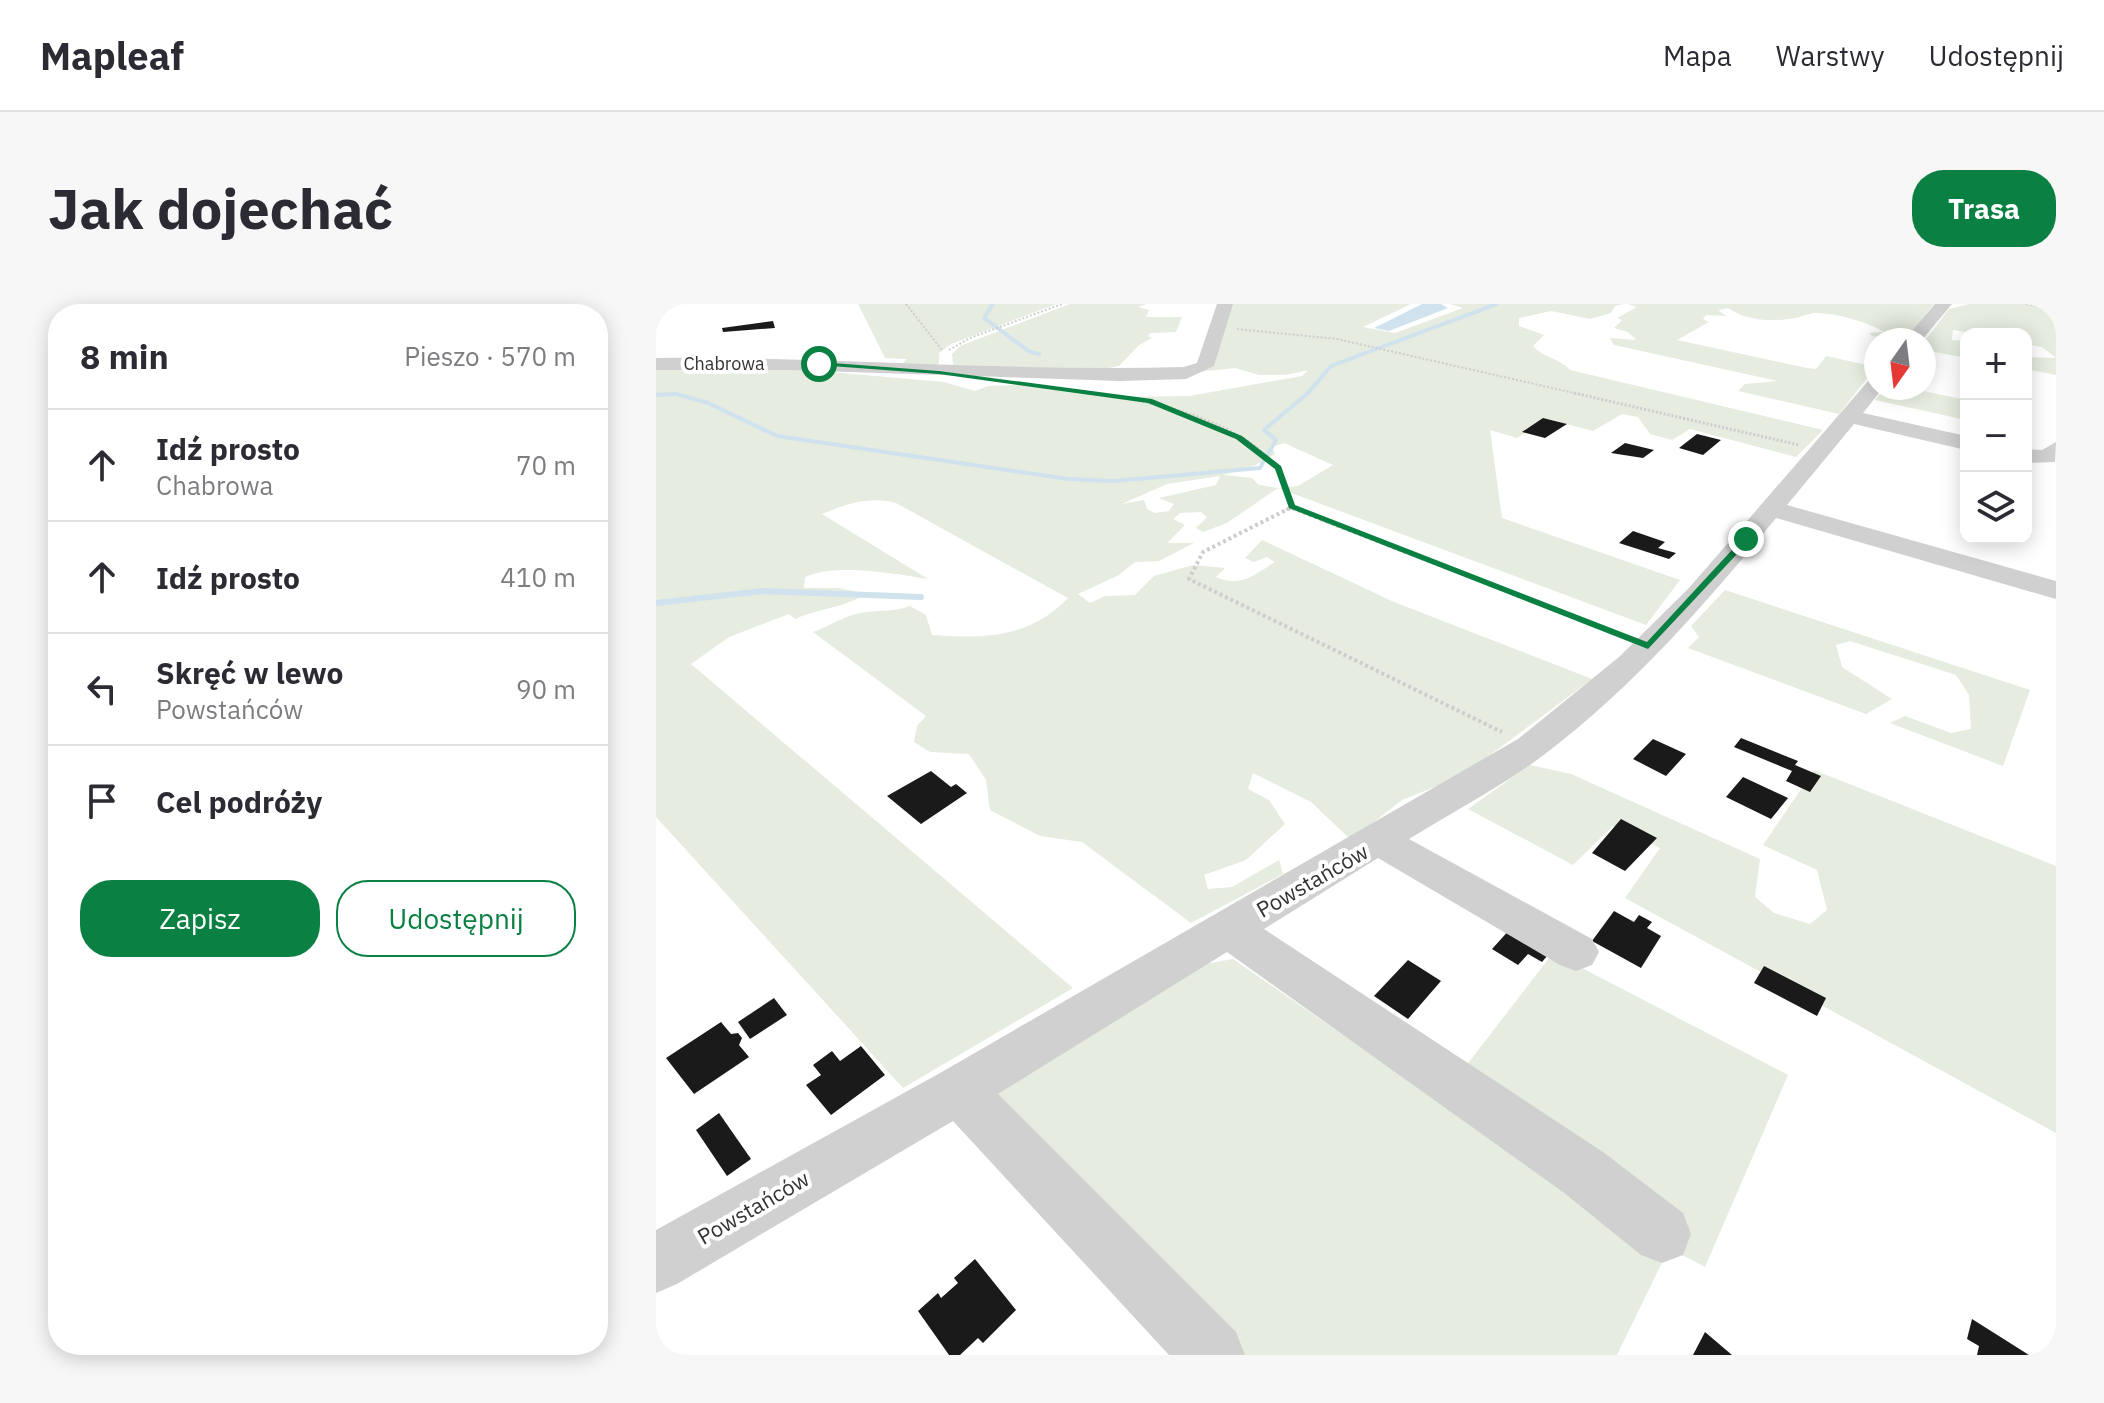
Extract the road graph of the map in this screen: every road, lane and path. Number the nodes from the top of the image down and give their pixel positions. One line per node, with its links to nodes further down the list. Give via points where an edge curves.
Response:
1 (906, 304): 2 (path, via 947,352)
2 (1062, 304)
3 (1225, 304): 7 (street, Chabrowa)
4 (1944, 304): 8 (street)
5 (2026, 304): 6 (path)
6 (2056, 309)
7 (1220, 327): 9 (street, Chabrowa, via 1205,366 1186,373); 14 (path, via 1337,339)
8 (1923, 328)
9 (656, 364)
10 (1105, 395): 15 (path, via 1150,401 1239,437 1278,468)
11 (1864, 398): 12 (street, Powstańców)
12 (1848, 416): 13 (street); 14 (street, Powstańców)
13 (1960, 442)
14 (1822, 450): 16 (street, Powstańców)
15 (1291, 507): 18 (path); 19 (path, via 1203,552 1189,579)
16 (1772, 509): 17 (street); 18 (street, Powstańców)
17 (2056, 590)
18 (1648, 646): 19 (street, Powstańców)
19 (1531, 747): 20 (street, Powstańców)
20 (1380, 841): 21 (street, Powstańców); 22 (street)
21 (1229, 929): 23 (street, Powstańców); 24 (street, via 1583,1172)
22 (1576, 952)
23 (958, 1090): 25 (street, Powstańców); 26 (street)
24 (1662, 1234)
25 (656, 1263)
26 (1213, 1355)

